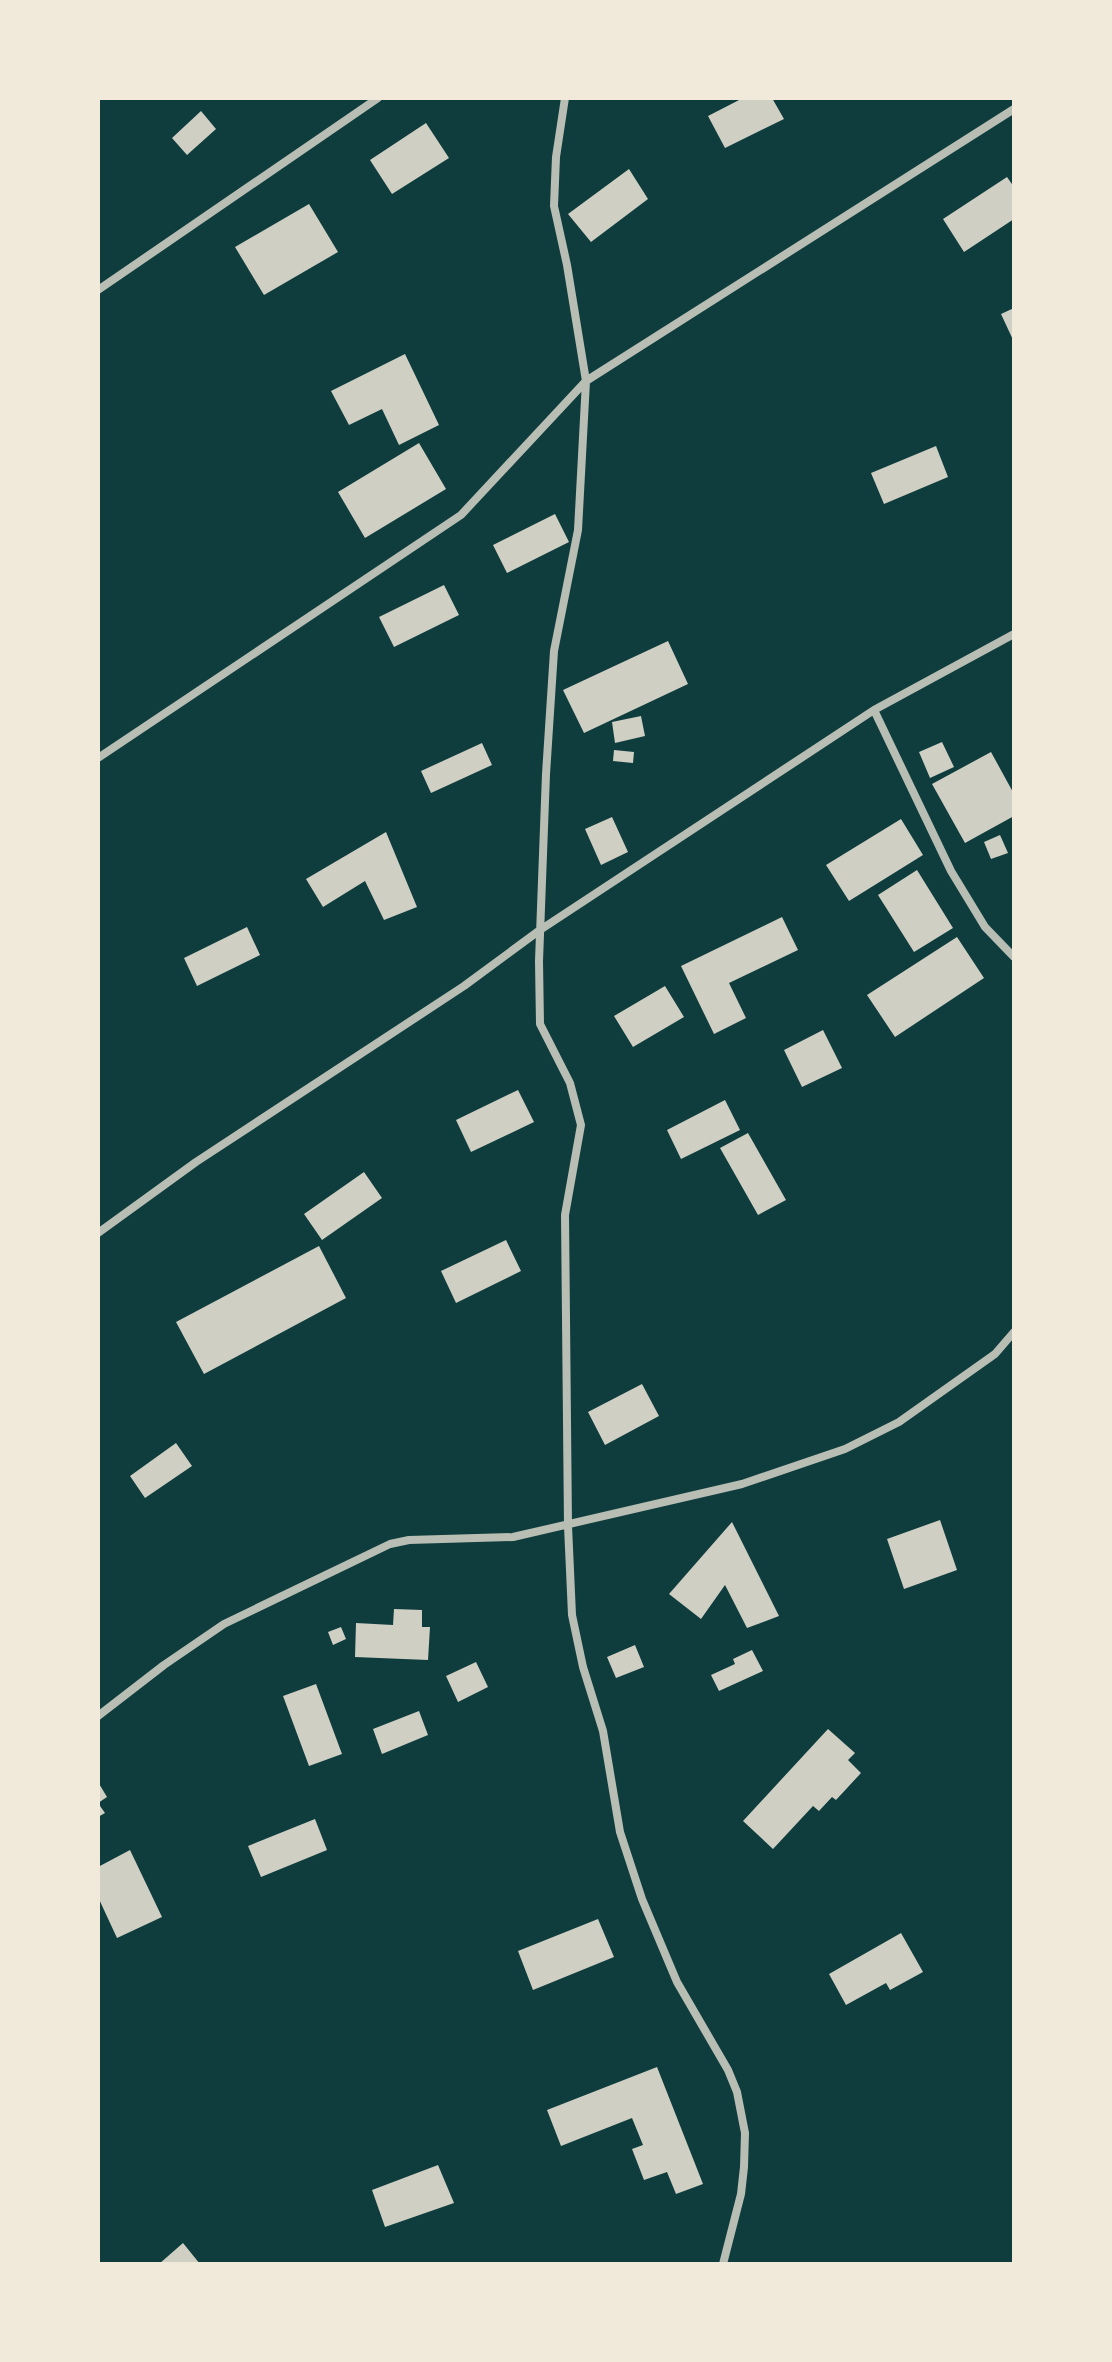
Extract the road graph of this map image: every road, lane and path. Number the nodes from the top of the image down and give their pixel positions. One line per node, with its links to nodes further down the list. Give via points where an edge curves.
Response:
1 (378, 98): 4 (street)
2 (565, 98): 5 (street, via 554,206)
3 (1014, 109): 5 (street)
4 (98, 290)
5 (586, 381): 8 (street, via 461,515); 9 (street, via 578,530 554,651)
6 (1014, 634): 7 (street)
7 (874, 710): 9 (street); 10 (street, via 951,871 985,927)
8 (98, 758)
9 (540, 930): 11 (street); 13 (street, via 540,1024 570,1083 581,1125 565,1215)
10 (1014, 957)
11 (98, 1233)
12 (1014, 1332): 13 (street, via 995,1354 899,1422 845,1449 742,1484)
13 (568, 1526): 14 (street, via 513,1537 390,1544 224,1624); 15 (street, via 572,1615 603,1731 620,1832 677,1982 737,2092 745,2133 744,2167)
14 (98, 1716)
15 (723, 2264)

